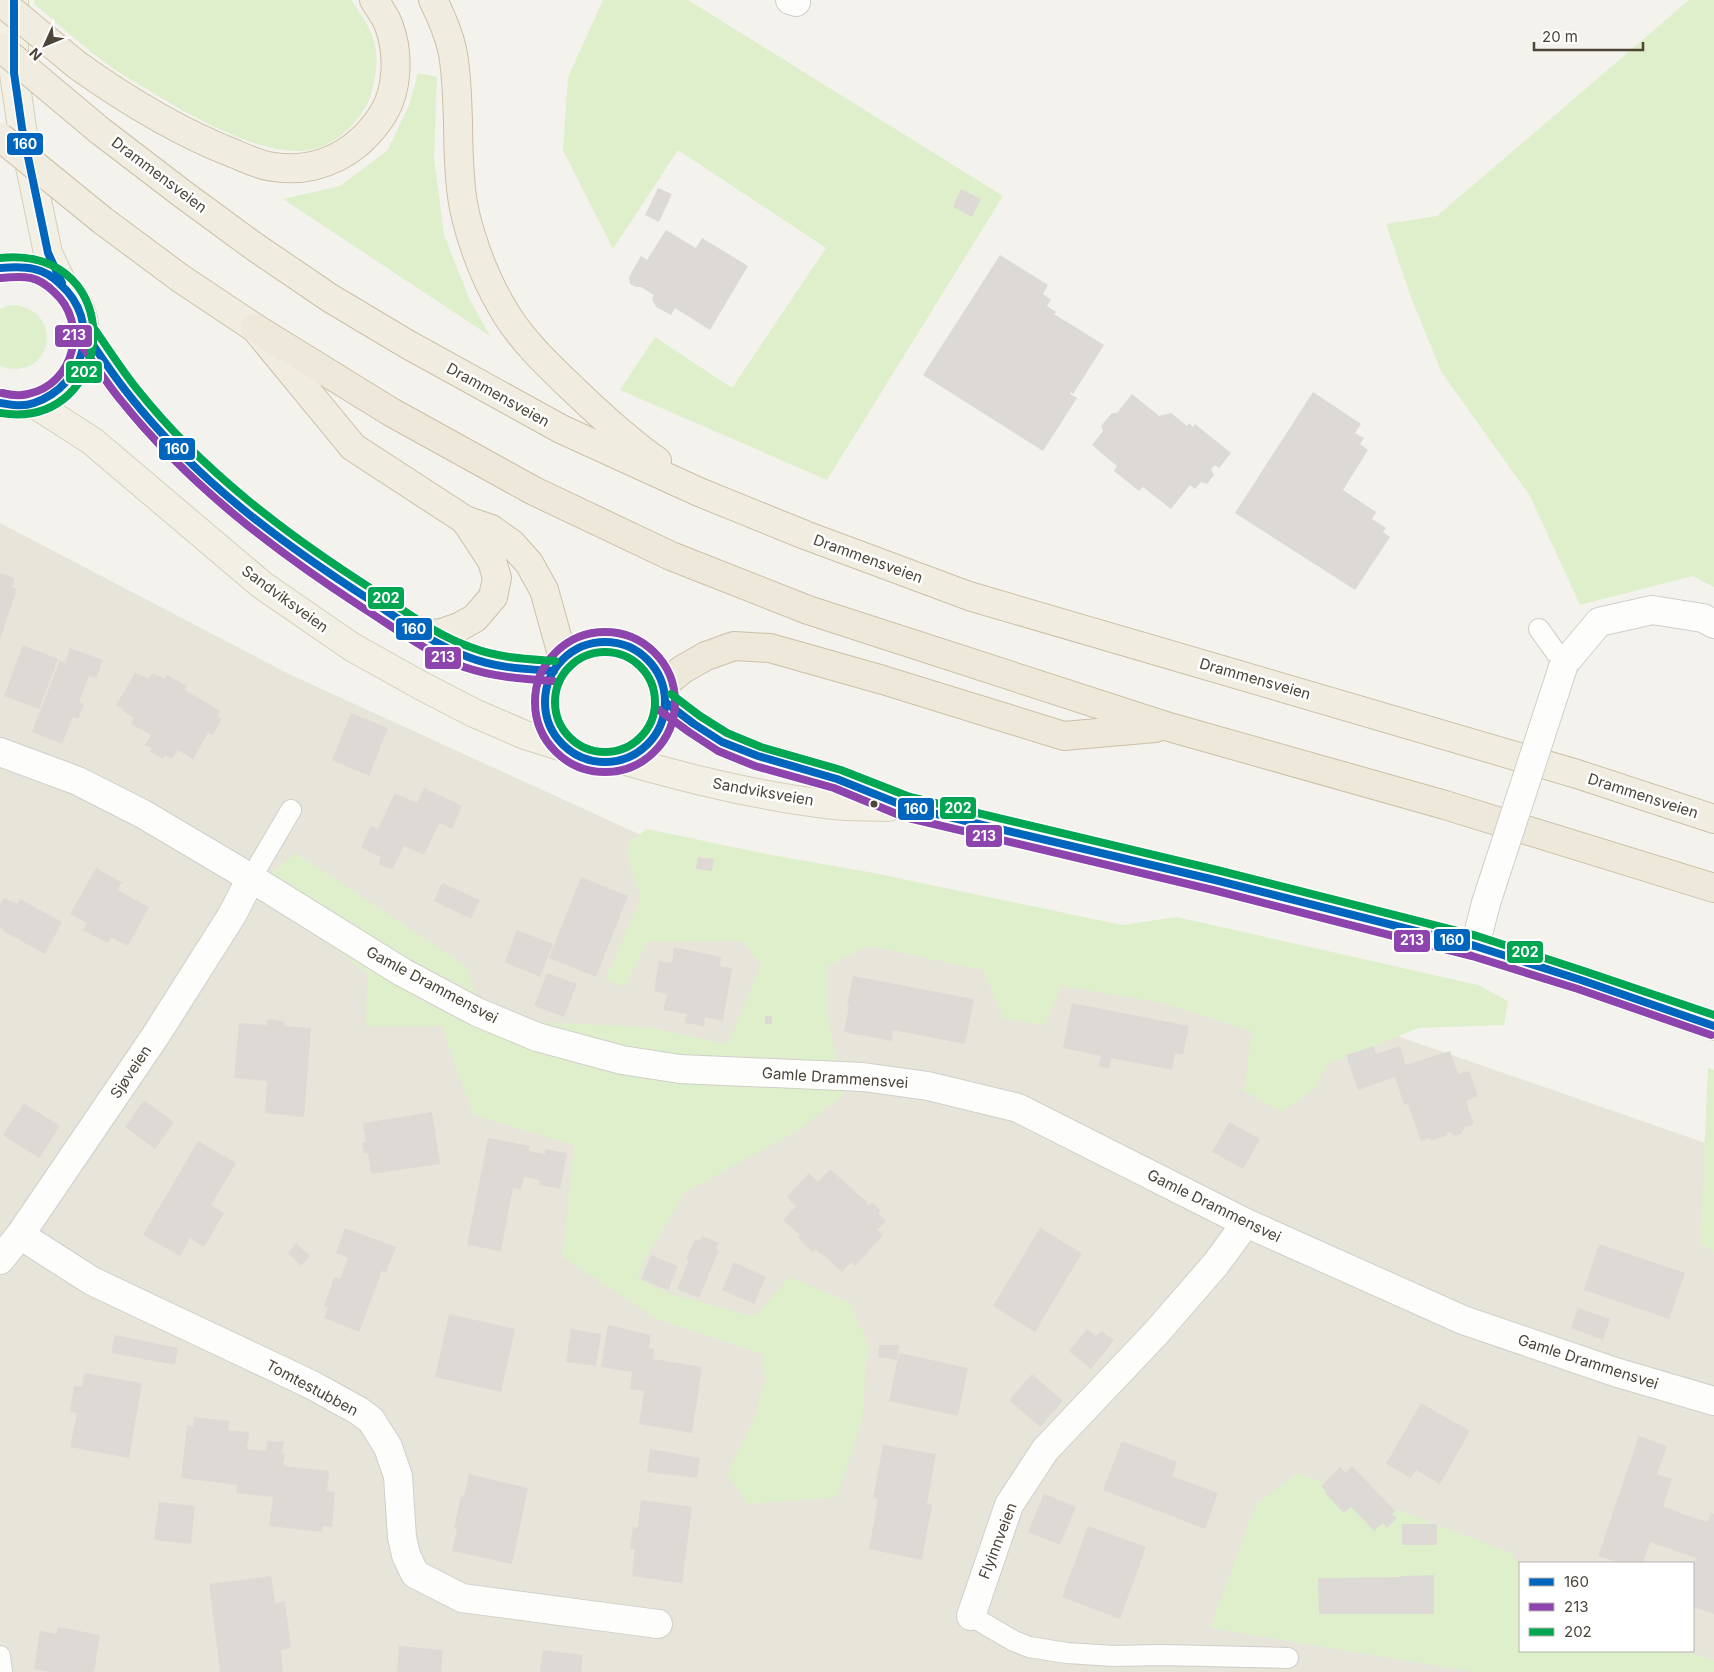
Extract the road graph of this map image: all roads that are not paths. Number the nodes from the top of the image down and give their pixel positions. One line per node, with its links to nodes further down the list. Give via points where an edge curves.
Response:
1 (14, 0): 8 (main road, via 14,73 22,128 48,253)
2 (374, 0): 4 (highway, bridge, via 389,26 394,50 395,74 385,111 376,126 351,150 317,165 294,168 274,168 213,146 166,122 77,65)
3 (433, 0): 13 (highway, via 452,50 462,192 470,231 484,273 502,308 546,363 589,405 641,450)
4 (0, 2)
5 (0, 47): 13 (highway, Drammensveien, bridge, via 99,130 184,195 330,298 562,429)
6 (0, 137): 9 (highway, bridge, via 102,220)
7 (0, 268): 8 (main road, via 33,268)
8 (62, 283): 10 (main road, via 82,315)
9 (255, 328): 14 (highway, via 353,447); 21 (highway, via 391,412 534,491 671,556 808,610)
10 (85, 333): 12 (main road, via 84,349 72,377 61,389); 17 (main road, via 135,403 181,454 222,492 315,565)
11 (0, 403): 12 (main road)
12 (33, 403): 22 (main road, Sandviksveien, via 92,441 262,585 352,647 474,713)
13 (698, 492): 27 (highway, Drammensveien, via 969,596 1577,774)
14 (465, 520): 17 (highway, via 492,560 497,578 492,597 475,618 459,627); 18 (highway, via 491,529 512,544 529,563 544,590)
15 (1714, 624): 19 (street, via 1703,618 1652,610 1599,622)
16 (1538, 629): 19 (lane)
17 (424, 635): 18 (main road, via 483,662 519,668)
18 (558, 664): 20 (main road, via 586,644 614,642 639,652 649,662 658,673); 22 (main road, via 546,692 546,715)
19 (1564, 664): 30 (street, bridge)
20 (664, 694): 21 (highway, via 683,669 706,656 734,646 770,648 1064,736); 24 (main road, via 663,717 658,731 637,753); 25 (main road, Sandviksveien, via 694,724 722,742 837,779)
21 (1169, 727): 29 (highway, via 1445,805)
22 (566, 748): 24 (main road, via 593,761)
23 (0, 752): 28 (street, Gamle Drammensvei, via 78,781 143,814)
24 (623, 760): 25 (main road, Sandviksveien, via 774,796 836,805)
25 (907, 807): 30 (main road, Sandviksveien)
26 (291, 810): 28 (lane)
27 (1714, 819)
28 (251, 878): 32 (street, Gamle Drammensvei, via 402,972 477,1012 537,1037 622,1060 680,1069 863,1077 928,1086 1018,1108); 33 (street, Sjøveien, via 232,915 156,1035)
29 (1714, 888)
30 (1475, 946): 31 (main road, Sandviksveien)
31 (1714, 1026)
32 (1246, 1223): 35 (street, Gamle Drammensvei, via 1463,1320 1615,1372); 36 (street, Flyinnveien, via 1215,1265 1156,1333 1045,1450 1009,1505)
33 (20, 1235): 34 (street, Sjøveien); 37 (street, Tomtestubben, via 92,1281 312,1385 370,1420 388,1447 398,1476 402,1537 415,1574 462,1598)
34 (0, 1260)
35 (1714, 1401)
36 (971, 1616): 39 (lane, Flyinnveien, via 1014,1641 1067,1653)
37 (658, 1624)
38 (0, 1656): 40 (lane)
39 (1288, 1658)
40 (2, 1672)

